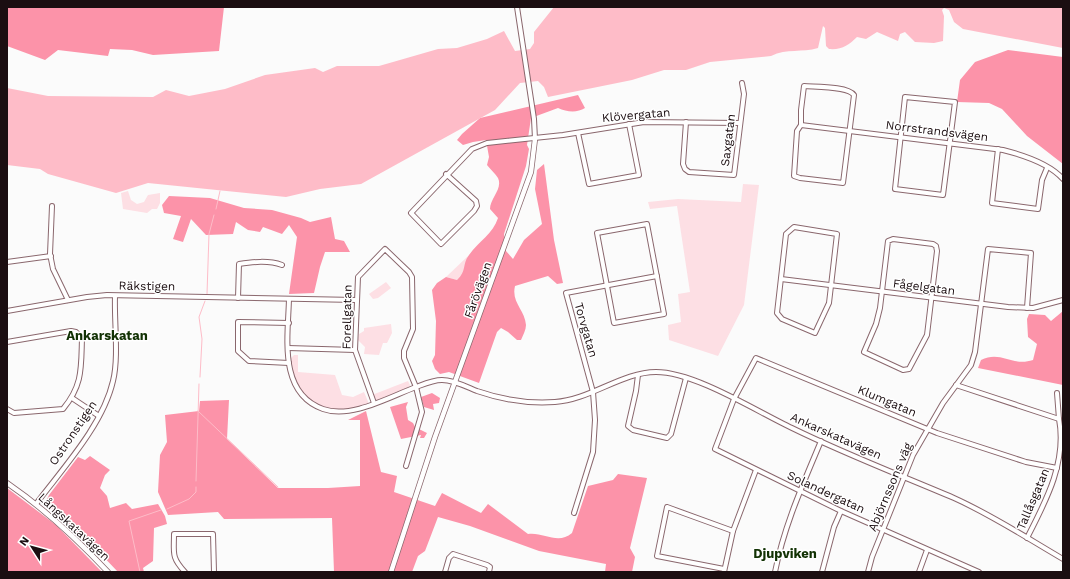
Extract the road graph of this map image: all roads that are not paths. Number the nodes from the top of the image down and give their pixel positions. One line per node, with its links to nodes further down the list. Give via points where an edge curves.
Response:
1 (517, 7): 10 (street, Fårövägen)
2 (742, 82): 4 (street, Saxgatan, via 744,94)
3 (686, 122): 4 (street, Klövergatan); 4 (street, Saxgatan, via 683,164 685,169 689,172 734,175); 5 (street, Klövergatan)
4 (740, 123)
5 (629, 124): 8 (street, Klövergatan); 8 (street, via 639,175 606,182 589,184)
6 (801, 125): 7 (street, Norrstrandsvägen); 7 (street, via 804,86 844,89 854,95); 7 (street, via 797,131 794,176 800,178 843,183)
7 (850, 131): 9 (street, Norrstrandsvägen)
8 (578, 133): 10 (street, Klövergatan)
9 (900, 136): 11 (street, Norrstrandsvägen); 11 (street, via 905,97 955,102); 11 (street, via 895,189 943,195)
10 (535, 138): 14 (street, Klövergatan, via 487,143 472,150); 42 (street, Fårövägen, via 531,172)
11 (950, 142): 12 (street, Norrstrandsvägen)
12 (998, 149): 13 (street, Norrstrandsvägen, via 1021,154); 13 (street, via 992,203 1038,209 1042,180)
13 (1047, 168): 15 (street, Norrstrandsvägen)
14 (446, 174): 14 (street, Klövergatan, via 412,213 441,244 478,206 476,201)
15 (1063, 179)
16 (52, 206): 17 (street)
17 (51, 256): 18 (street); 29 (street, via 53,269)
18 (7, 262)
19 (282, 265): 26 (street, via 257,262 239,264)
20 (657, 276): 22 (street, Torvgatan); 22 (street, via 664,314 614,323); 22 (street, via 647,224 597,233)
21 (781, 279): 23 (street, Fågelgatan); 23 (street, via 777,313 782,319 816,333 829,303); 23 (street, via 786,234 794,227 837,234)
22 (606, 285): 45 (street, Torvgatan, via 566,293)
23 (832, 286): 24 (street, Fågelgatan)
24 (881, 292): 27 (street, Fågelgatan); 27 (street, via 888,241 893,240 936,246); 27 (street, via 877,319 864,352 903,370 908,370 927,335)
25 (115, 296): 26 (street, Räkstigen); 29 (street, Räkstigen); 51 (street, Ostronstigen, via 114,379)
26 (238, 298): 28 (street, Räkstigen)
27 (933, 298): 32 (street, Fågelgatan)
28 (289, 299): 30 (street, Räkstigen); 35 (street, Ankarskatavägen)
29 (68, 300): 34 (street, Räkstigen)
30 (356, 300): 38 (street, Forellgatan); 44 (street, Forellgatan, via 358,277 385,249 409,272 412,286 413,330 404,351 404,358)
31 (1063, 300): 33 (street, Fågelgatan)
32 (980, 305): 33 (street, Fågelgatan); 33 (street, Abjörnssons väg, via 988,248 1032,253); 43 (street, Abjörnssons väg, via 975,352 971,365)
33 (1027, 308)
34 (7, 311)
35 (289, 323): 37 (street, Ankarskatavägen); 39 (street, via 238,322 238,351 249,361)
36 (7, 342): 47 (street, via 59,332 76,332 82,338 81,372)
37 (288, 348): 38 (street); 39 (street, Ankarskatavägen)
38 (355, 350): 49 (street, Forellgatan)
39 (289, 363): 49 (street, Ankarskatavägen, via 293,384 313,405 338,412 357,410)
40 (638, 375): 41 (street, Ankarskatavägen, via 653,372 671,373); 41 (street, via 628,426 633,430 667,438 671,434); 45 (street, Ankarskatavägen)
41 (686, 378): 48 (street, Ankarskatavägen)
42 (455, 382): 44 (street, Ankarskatavägen, via 443,380); 45 (street, Ankarskatavägen, via 510,401 531,403 558,402); 74 (street, Fårövägen, via 420,479)
43 (956, 385): 52 (street); 53 (street, Abjörnssons väg)
44 (416, 387): 49 (street, Ankarskatavägen); 55 (street, via 422,412)
45 (593, 392): 63 (street, via 595,446)
46 (1057, 393): 52 (street, Tallåsgatan)
47 (72, 398): 50 (street, via 63,409 14,413); 51 (street)
48 (734, 399): 53 (street, Klumgatan, via 756,358); 54 (street, Ankarskatavägen); 57 (street, Solandergatan, via 715,449)
49 (374, 403)
50 (7, 409)
51 (99, 416): 61 (street, Ostronstigen)
52 (1059, 419): 56 (street, Tallåsgatan)
53 (928, 429): 56 (street, Klumgatan, via 1026,462); 58 (street, Abjörnssons väg)
54 (821, 441): 58 (street, Ankarskatavägen); 60 (street)
55 (406, 466)
56 (1057, 468): 66 (street, Tallåsgatan, via 1055,480)
57 (756, 470): 60 (street, Solandergatan); 64 (street)
58 (903, 477): 65 (street, Abjörnssons väg); 66 (street, Ankarskatavägen, via 990,516)
59 (7, 483): 61 (street, Långskatavägen)
60 (800, 491): 62 (street, Solandergatan); 77 (street, via 779,552)
61 (36, 504): 71 (street, Långskatavägen, via 75,538)
62 (841, 511): 65 (street, Solandergatan); 78 (street)
63 (574, 512)
64 (733, 530): 70 (street); 70 (street, via 667,507 657,556)
65 (883, 530): 67 (street, Solandergatan); 79 (street, Abjörnssons väg)
66 (1027, 538): 68 (street, Ankarskatavägen)
67 (927, 550): 69 (street, Solandergatan); 80 (street)
68 (1063, 559)
69 (965, 566): 81 (street); 82 (street, Solandergatan)
70 (724, 570)
71 (108, 572)
72 (185, 572): 73 (street, via 176,562 174,534 213,534)
73 (214, 572)
74 (391, 572)
75 (445, 572): 76 (street, via 453,554 487,565)
76 (490, 572)
77 (775, 572)
78 (822, 572)
79 (868, 572)
80 (919, 572)
81 (963, 572)
82 (979, 572)

